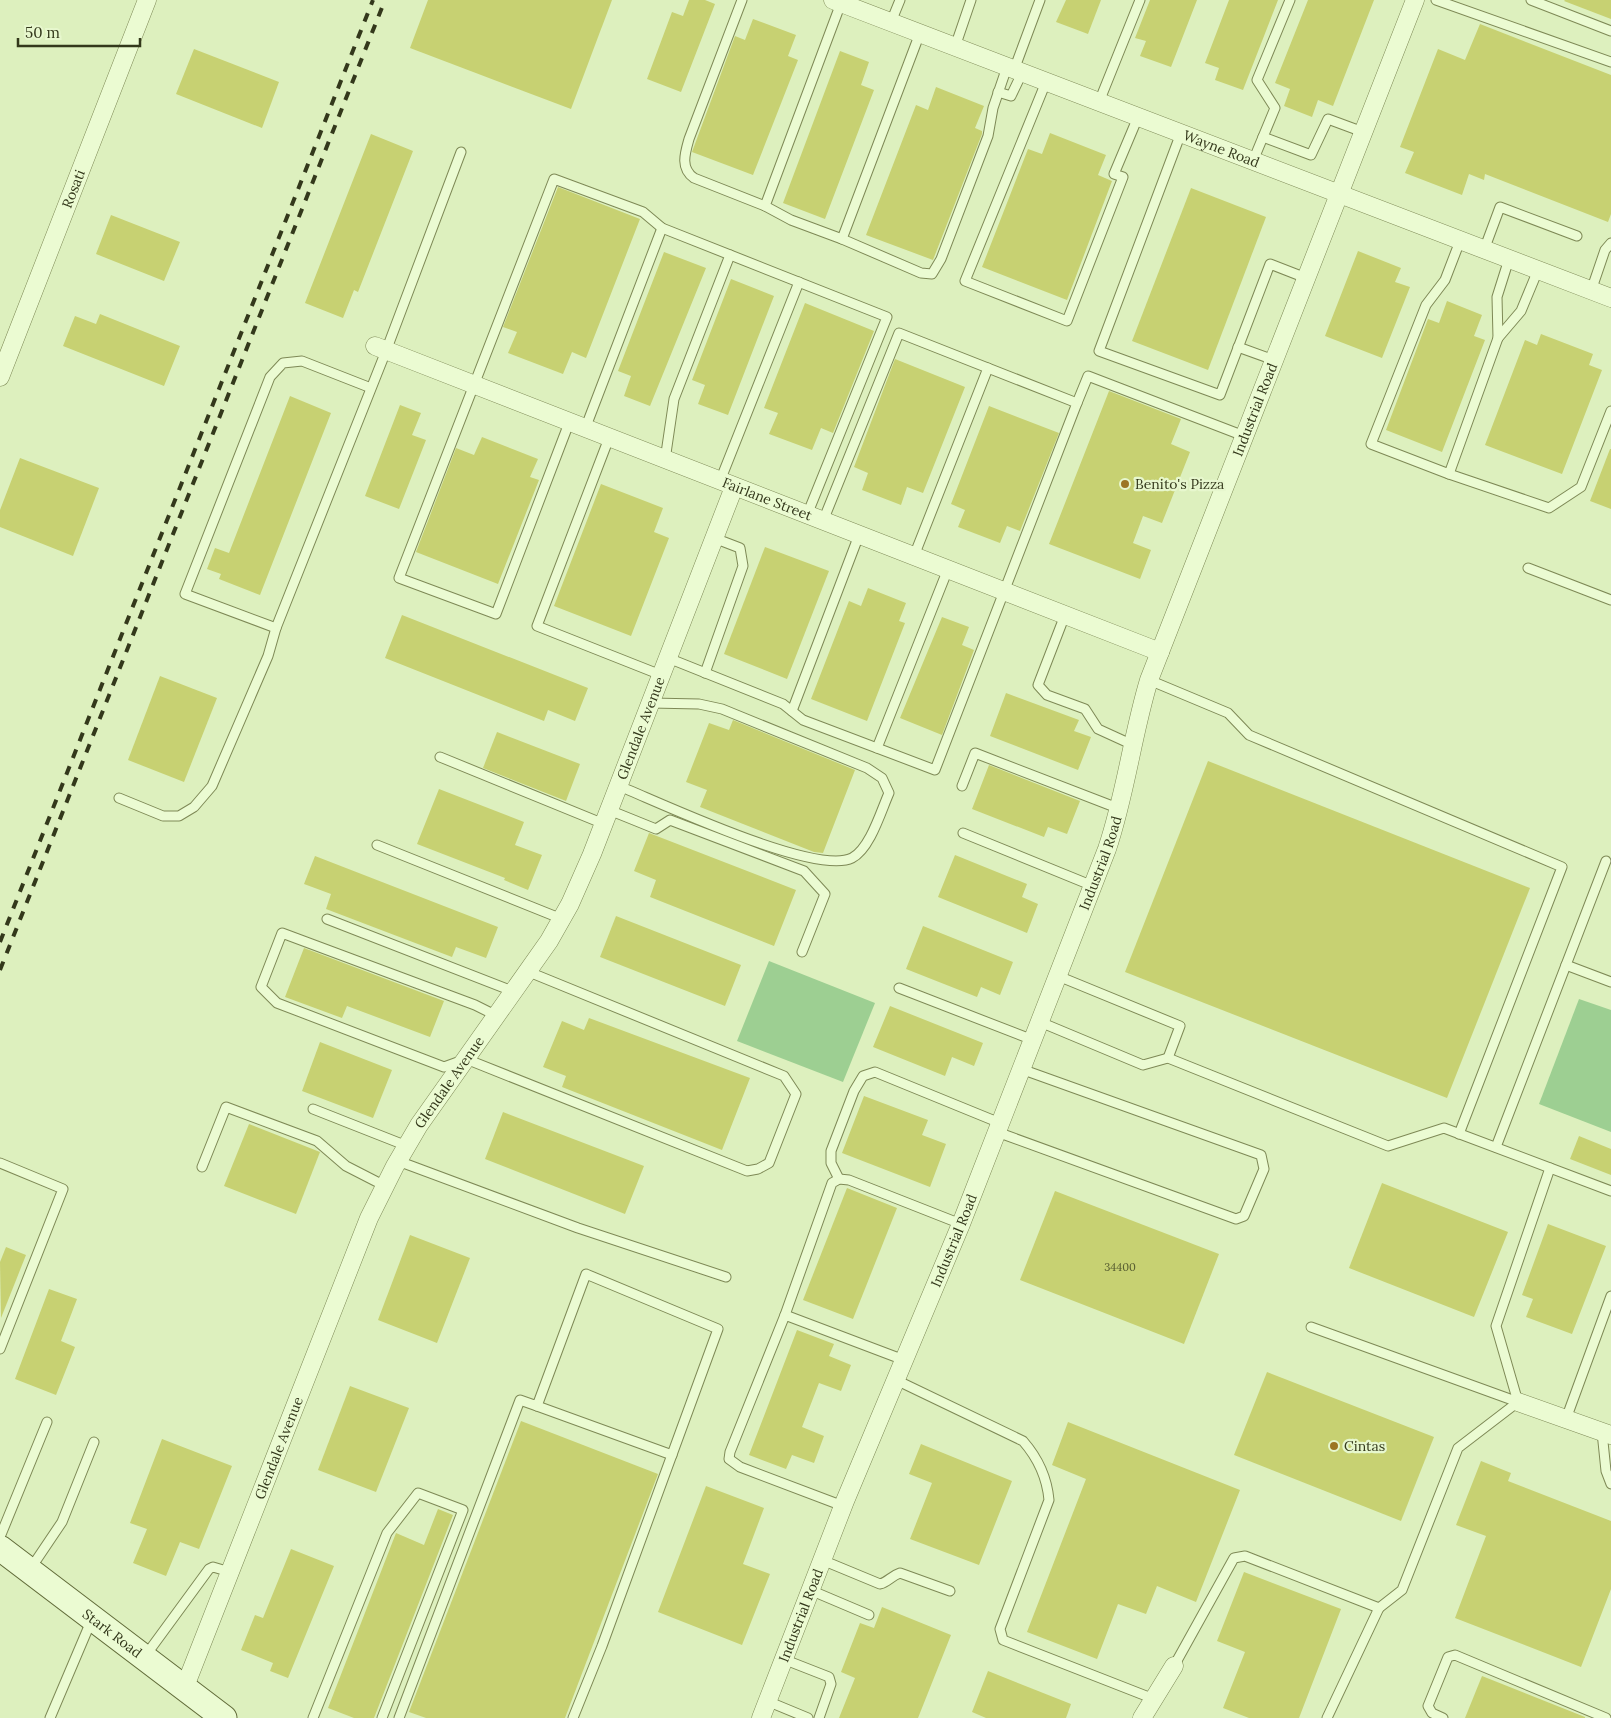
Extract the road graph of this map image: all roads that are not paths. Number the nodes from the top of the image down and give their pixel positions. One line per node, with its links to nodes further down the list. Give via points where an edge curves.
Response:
1 (147, 0): 47 (street, Rosati)
2 (742, 0): 28 (lane, via 689,138 684,162 694,178)
3 (900, 0): 12 (lane)
4 (971, 0): 15 (lane)
5 (1040, 0): 17 (lane)
6 (1140, 0): 20 (lane)
7 (1290, 0): 24 (lane, via 1258,80 1275,108)
8 (1415, 0): 22 (street, Industrial Road)
9 (1436, 0): 16 (lane)
10 (1532, 0): 13 (lane)
11 (837, 2): 12 (street, Wayne Road); 28 (lane)
12 (891, 22): 14 (street, Wayne Road)
13 (1611, 31)
14 (920, 33): 15 (street, Wayne Road); 31 (lane)
15 (955, 47): 17 (street, Wayne Road)
16 (1611, 62)
17 (1014, 70): 18 (street, Wayne Road); 19 (lane); 19 (lane, via 1011,96)
18 (1046, 82): 20 (street, Wayne Road); 21 (lane, via 965,281 1067,320 1123,178 1114,174)
19 (998, 92): 31 (lane, via 988,136 936,271 926,275)
20 (1099, 102): 21 (street, Wayne Road)
21 (1138, 117): 23 (street, Wayne Road)
22 (1363, 132): 24 (lane, via 1328,119 1311,155); 27 (street, Industrial Road)
23 (1181, 134): 26 (street, Wayne Road); 43 (lane, via 1099,350 1220,395)
24 (1263, 137): 26 (lane)
25 (461, 152): 44 (lane)
26 (1253, 161): 27 (street, Wayne Road)
27 (1339, 194): 32 (street, Wayne Road); 38 (street, Industrial Road)
28 (766, 206): 31 (lane, via 791,220)
29 (662, 228): 35 (lane); 48 (lane, via 643,212 554,179); 52 (lane)
30 (1577, 236): 34 (lane, via 1500,207)
31 (842, 239)
32 (1460, 241): 34 (street, Wayne Road); 56 (lane, via 1445,280 1426,305 1371,444)
33 (1611, 244): 40 (lane, via 1605,250)
34 (1484, 250): 36 (street, Wayne Road)
35 (730, 255): 39 (lane); 55 (lane, via 674,400)
36 (1509, 260): 37 (street, Wayne Road); 42 (lane, via 1497,297)
37 (1538, 270): 40 (street, Wayne Road); 42 (lane, via 1521,311)
38 (1306, 278): 43 (lane, via 1270,264); 45 (street, Industrial Road)
39 (799, 282): 57 (lane); 58 (lane, via 887,317)
40 (1591, 291): 41 (street, Wayne Road)
41 (1611, 298)
42 (1498, 338): 56 (lane)
43 (1238, 347): 45 (lane)
44 (380, 348): 48 (street, Fairlane Street); 49 (lane)
45 (1274, 360): 53 (street, Industrial Road)
46 (988, 368): 50 (lane); 58 (lane, via 899,333); 61 (lane)
47 (0, 377)
48 (474, 385): 52 (street, Fairlane Street); 52 (lane, via 398,578 496,614)
49 (371, 388): 67 (lane); 67 (lane, via 302,361 284,362 270,377 184,594)
50 (1077, 403): 53 (lane, via 1088,376); 64 (lane)
51 (1611, 411): 56 (lane, via 1581,487 1549,508)
52 (577, 426): 54 (street, Fairlane Street)
53 (1244, 436): 68 (street, Industrial Road)
54 (609, 438): 55 (street, Fairlane Street); 71 (lane, via 537,626)
55 (665, 460): 57 (street, Fairlane Street)
56 (1449, 474)
57 (727, 484): 58 (street, Fairlane Street); 60 (street, Glendale Avenue)
58 (815, 518): 59 (street, Fairlane Street)
59 (859, 535): 61 (street, Fairlane Street); 74 (lane)
60 (714, 538): 69 (street, Glendale Avenue); 70 (lane, via 740,548 743,566)
61 (914, 556): 63 (street, Fairlane Street)
62 (1528, 568): 65 (lane)
63 (948, 570): 64 (street, Fairlane Street); 76 (lane)
64 (1004, 591): 66 (street, Fairlane Street); 76 (lane, via 935,770)
65 (1611, 600)
66 (1065, 615): 68 (street, Fairlane Street); 75 (lane, via 1038,685 1047,695 1085,709 1098,729)
67 (276, 628): 80 (lane, via 268,656 212,786 194,807 178,816 163,816)
68 (1160, 652): 72 (street, Industrial Road)
69 (668, 658): 70 (lane); 71 (street, Glendale Avenue)
70 (705, 673): 74 (lane, via 783,704)
71 (662, 676): 73 (street, Glendale Avenue)
72 (1149, 680): 75 (street, Industrial Road); 104 (lane, via 1228,713 1249,735 1562,867)
73 (651, 703): 78 (street, Glendale Avenue); 78 (lane, via 699,704 722,709 867,768 882,778 889,793 864,849 852,858 829,862 778,850)
74 (792, 711): 76 (lane, via 803,720)
75 (1133, 745): 81 (street, Industrial Road)
76 (877, 748)
77 (440, 757): 82 (lane)
78 (619, 786): 82 (street, Glendale Avenue)
79 (962, 786): 81 (lane, via 975,753)
80 (119, 798)
81 (1120, 808): 86 (street, Industrial Road)
82 (607, 817): 88 (street, Glendale Avenue); 89 (lane, via 656,829 670,820 804,871 825,894)
83 (963, 833): 86 (lane)
84 (377, 845): 88 (lane)
85 (1606, 861): 90 (lane)
86 (1093, 886): 92 (street, Industrial Road)
87 (326, 919): 95 (lane)
88 (562, 919): 91 (street, Glendale Avenue)
89 (802, 952)
90 (1566, 965): 93 (lane); 105 (lane)
91 (529, 972): 95 (street, Glendale Avenue); 100 (lane, via 784,1076 796,1094 769,1163 747,1171)
92 (1058, 976): 97 (street, Industrial Road); 99 (lane, via 1180,1026)
93 (1611, 982)
94 (899, 988): 98 (lane)
95 (515, 992): 96 (street, Glendale Avenue)
96 (497, 1016): 100 (street, Glendale Avenue); 100 (lane, via 282,933 261,987 277,1003 444,1067)
97 (1040, 1022): 98 (street, Industrial Road); 99 (lane, via 1144,1065)
98 (1033, 1040): 101 (street, Industrial Road)
99 (1168, 1058): 104 (lane, via 1388,1146 1444,1128)
100 (466, 1059): 106 (street, Glendale Avenue)
101 (1021, 1068): 103 (street, Industrial Road); 103 (lane, via 1261,1155 1264,1169 1244,1216 1236,1219)
102 (313, 1109): 106 (lane)
103 (998, 1127): 110 (lane, via 875,1072 864,1076 854,1091 831,1151 831,1163); 113 (street, Industrial Road)
104 (1459, 1134): 105 (lane)
105 (1496, 1148): 109 (lane)
106 (403, 1154): 111 (street, Glendale Avenue); 114 (lane, via 578,1228)
107 (0, 1163): 118 (lane, via 63,1189)
108 (202, 1167): 111 (lane, via 226,1107 317,1141 346,1166)
109 (1550, 1168): 112 (lane); 121 (lane, via 1496,1326)
110 (839, 1180): 113 (lane, via 849,1180); 116 (lane, via 832,1183)
111 (385, 1186): 134 (street, Glendale Avenue, via 356,1248)
112 (1611, 1191)
113 (961, 1224): 119 (street, Industrial Road)
114 (726, 1277)
115 (1611, 1296): 123 (lane)
116 (785, 1315): 119 (lane); 129 (lane, via 729,1459 740,1467)
117 (1312, 1328): 121 (lane)
118 (0, 1349)
119 (904, 1360): 120 (street, Industrial Road)
120 (896, 1380): 129 (street, Industrial Road); 144 (lane, via 1023,1441 1035,1455 1049,1500 1000,1629 1003,1640)
121 (1518, 1402): 123 (street); 137 (lane, via 1458,1448 1402,1590)
122 (537, 1406): 127 (lane); 127 (lane, via 586,1274 718,1330); 150 (lane, via 520,1400)
123 (1566, 1419): 125 (street)
124 (47, 1422): 130 (lane)
125 (1607, 1434): 128 (lane, via 1605,1464)
126 (94, 1442): 133 (lane, via 62,1522)
127 (672, 1455): 151 (lane)
128 (1611, 1484)
129 (843, 1506): 132 (street, Industrial Road)
130 (0, 1537)
131 (0, 1548): 133 (street, Stark Road)
132 (822, 1560): 135 (street, Industrial Road); 136 (lane, via 880,1584 900,1573)
133 (29, 1570): 139 (street, Stark Road)
134 (230, 1572): 140 (lane, via 213,1567 209,1569); 143 (street, Glendale Avenue)
135 (810, 1590): 138 (lane); 141 (street, Industrial Road)
136 (950, 1591)
137 (1379, 1608): 142 (lane, via 1246,1556 1234,1558); 156 (lane)
138 (869, 1616)
139 (92, 1618): 140 (street, Stark Road); 146 (lane)
140 (144, 1658): 143 (street, Stark Road)
141 (783, 1659): 145 (street, Industrial Road); 154 (lane, via 829,1677 831,1684)
142 (1174, 1666): 144 (street)
143 (184, 1689): 147 (street, Stark Road)
144 (1154, 1699): 155 (street)
145 (767, 1701): 152 (street, Industrial Road); 153 (lane)
146 (50, 1718)
147 (224, 1718)
148 (313, 1718): 149 (lane, via 388,1532 418,1493 463,1510)
149 (382, 1718)
150 (399, 1718)
151 (573, 1718)
152 (761, 1718)
153 (808, 1718)
154 (819, 1718)
155 (1142, 1718)
156 (1327, 1718)
157 (1443, 1718): 158 (lane, via 1432,1713 1428,1706 1448,1657 1455,1655)
158 (1606, 1718)

